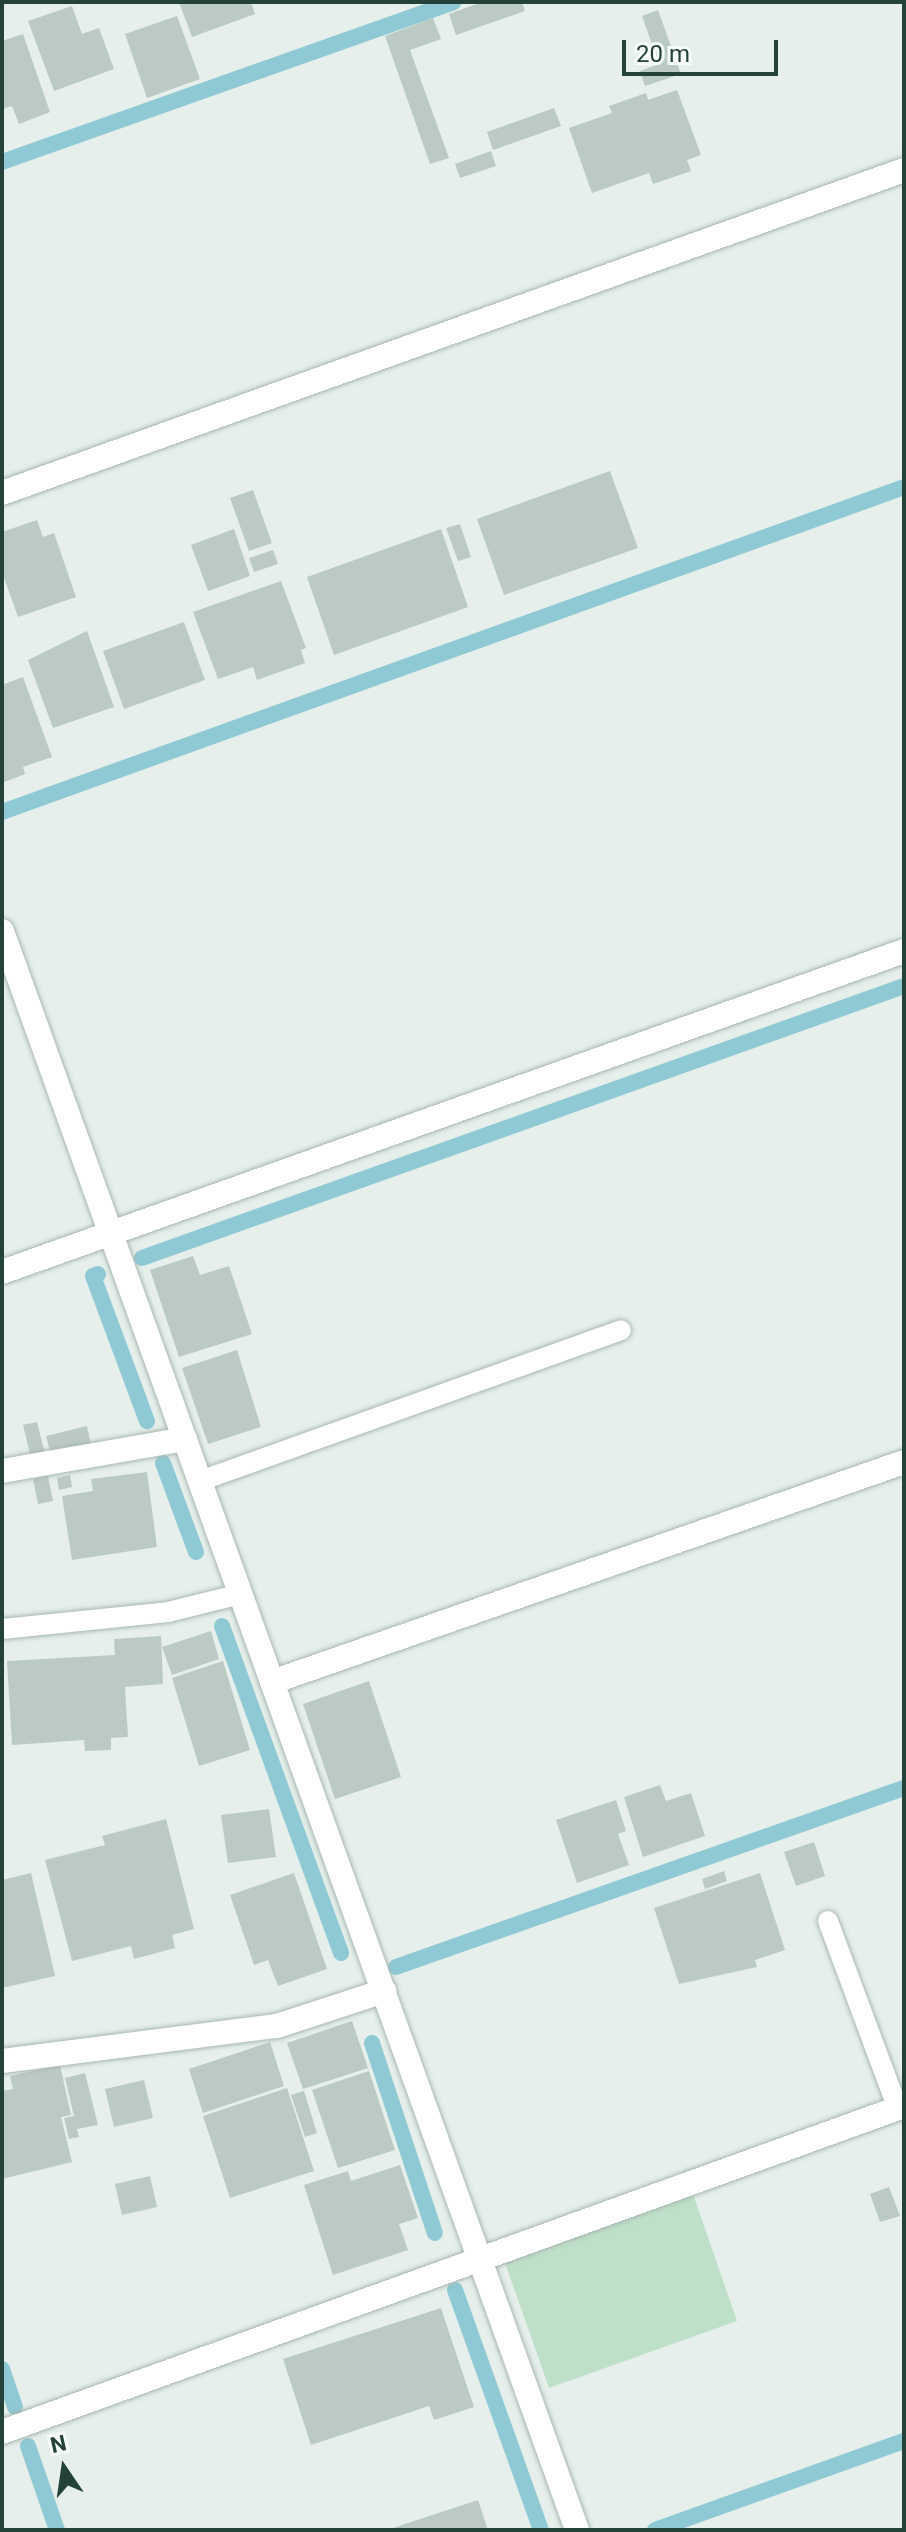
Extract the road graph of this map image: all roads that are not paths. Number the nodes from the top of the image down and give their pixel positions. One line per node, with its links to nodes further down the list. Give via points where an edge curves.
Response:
1 (904, 170): 2 (street)
2 (2, 493)
3 (2, 931): 5 (street)
4 (904, 951): 6 (street)
5 (8, 968): 6 (street)
6 (112, 1236): 7 (street); 9 (street)
7 (2, 1272)
8 (621, 1330): 12 (lane)
9 (185, 1439): 11 (street); 12 (street)
10 (904, 1462): 15 (street)
11 (2, 1471)
12 (200, 1481): 13 (street)
13 (241, 1594): 14 (lane, via 168,1612); 15 (street)
14 (2, 1629)
15 (272, 1682): 17 (street)
16 (828, 1921): 19 (lane)
17 (384, 1991): 18 (street, via 277,2026); 20 (street)
18 (2, 2061)
19 (901, 2108): 20 (street)
20 (480, 2259): 21 (street); 22 (street)
21 (2, 2432)
22 (577, 2530)

